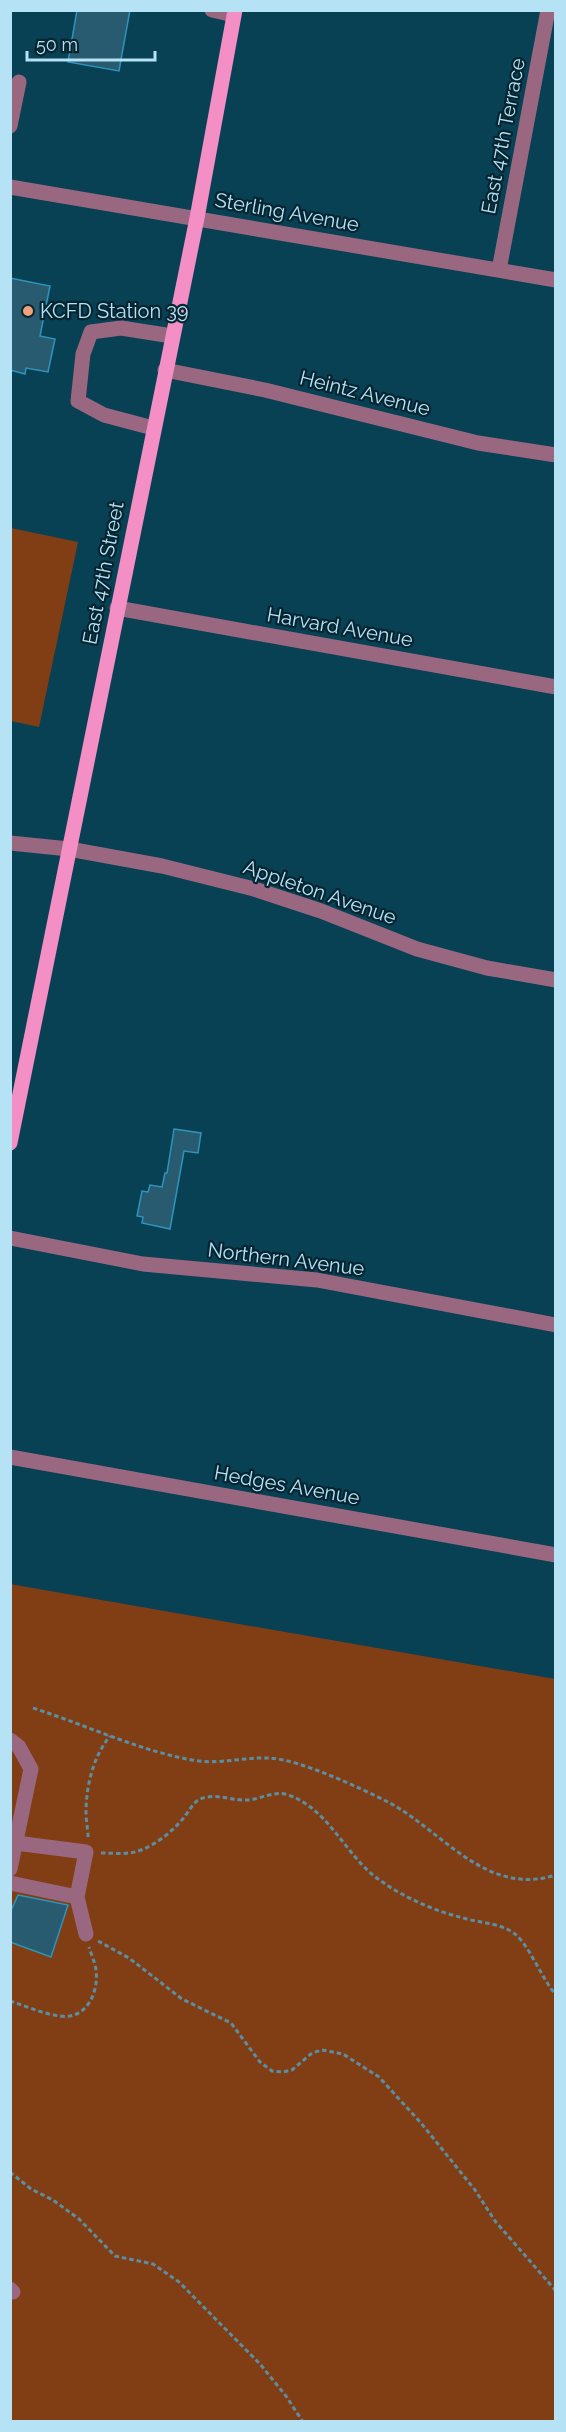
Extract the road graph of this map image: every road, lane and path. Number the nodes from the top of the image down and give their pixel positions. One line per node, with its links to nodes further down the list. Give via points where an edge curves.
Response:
1 (212, 10): 3 (street)
2 (548, 10): 8 (street, East 47th Terrace)
3 (235, 13): 7 (main road, East 47th Street)
4 (19, 82): 5 (street)
5 (10, 126)
6 (10, 187): 7 (street, Sterling Avenue)
7 (196, 218): 8 (street, Sterling Avenue); 10 (main road, East 47th Street)
8 (499, 270): 9 (street, Sterling Avenue)
9 (555, 279)
10 (172, 336): 11 (main road, East 47th Street); 12 (street, via 121,328 91,332 83,354 78,401 104,415)
11 (165, 370): 12 (main road, East 47th Street); 13 (street, Heintz Avenue, via 265,390 478,443)
12 (153, 428): 14 (main road, East 47th Street)
13 (555, 455)
14 (117, 608): 15 (street, Harvard Avenue); 17 (main road, East 47th Street)
15 (555, 687)
16 (10, 843): 17 (street, Appleton Avenue)
17 (69, 849): 18 (street, Appleton Avenue, via 162,866 254,889 417,949 487,968); 19 (main road, East 47th Street)
18 (555, 980)
19 (10, 1143)
20 (10, 1238): 21 (street, Northern Avenue, via 143,1264 317,1280)
21 (555, 1325)
22 (10, 1456): 23 (street, Hedges Avenue)
23 (555, 1555)
24 (33, 1708): 25 (path)
25 (111, 1736): 28 (path, via 88,1783); 30 (path, via 193,1761 272,1758 304,1767 390,1803 487,1869 519,1880)
26 (10, 1740): 27 (street, via 31,1768)
27 (16, 1844): 28 (street); 29 (street)
28 (86, 1852): 32 (street); 34 (path, via 130,1853 143,1849 171,1830 204,1797 248,1800 287,1794 312,1808 380,1881 433,1908 515,1934)
29 (10, 1869)
30 (555, 1875)
31 (10, 1883): 32 (street)
32 (77, 1897): 33 (street)
33 (86, 1934): 35 (path, via 96,1971 95,1992 87,2008 76,2016 60,2016); 37 (path, via 129,1958 182,1999 231,2023 260,2062 272,2071 292,2070 312,2053 322,2050 344,2054 379,2077 421,2122 495,2221)
34 (555, 1995)
35 (10, 2001)
36 (10, 2172): 38 (path, via 79,2219 115,2256 153,2264 179,2282 260,2364)
37 (555, 2291)
38 (303, 2421)

